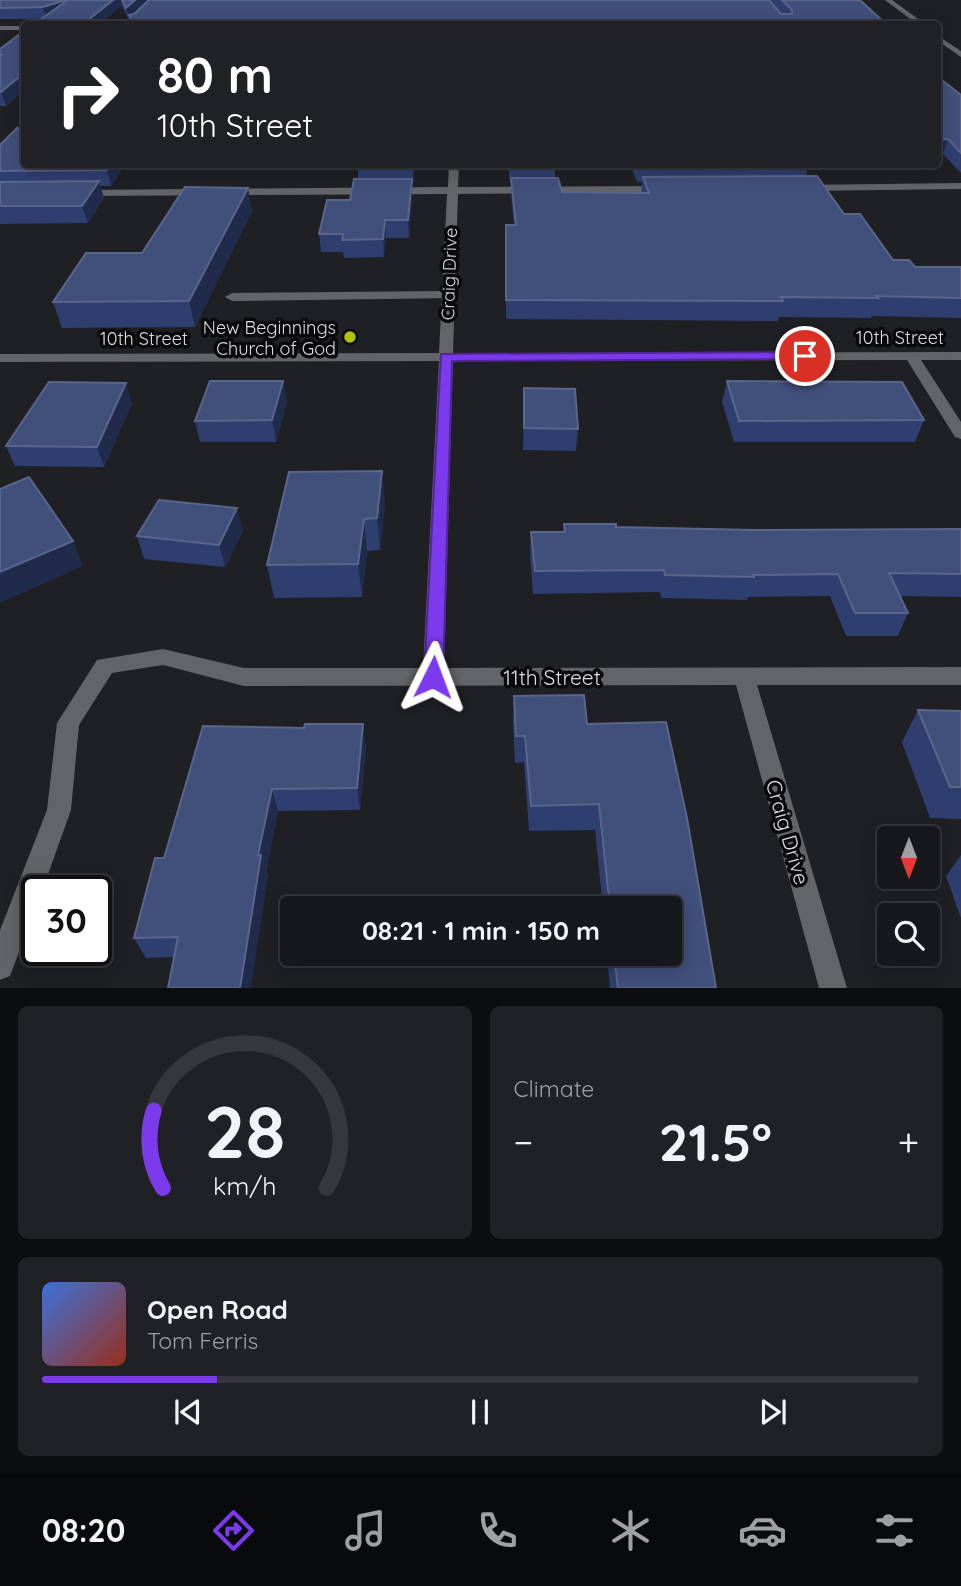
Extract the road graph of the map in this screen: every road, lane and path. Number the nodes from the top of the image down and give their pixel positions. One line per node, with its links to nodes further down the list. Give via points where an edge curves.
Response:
1 (888, 0): 2 (street)
2 (917, 21)
3 (0, 29): 4 (street)
4 (21, 29)
5 (941, 39): 7 (street)
6 (941, 40): 8 (street)
7 (961, 44)
8 (961, 55)
9 (453, 168): 13 (street, Craig Drive)
10 (961, 186): 12 (street)
11 (673, 188): 13 (street)
12 (783, 188)
13 (452, 190): 14 (street); 15 (street, Craig Drive)
14 (68, 193)
15 (449, 295): 16 (street); 19 (street, Craig Drive)
16 (232, 296)
17 (911, 356): 18 (street, 10th Street); 19 (street, 10th Street); 21 (street)
18 (961, 356)
19 (446, 357): 20 (street, 10th Street); 24 (street, Craig Drive)
20 (0, 358)
21 (961, 434)
22 (744, 676): 23 (street, 11th Street); 24 (street, 11th Street); 26 (street, Craig Drive)
23 (961, 676)
24 (433, 677): 25 (street, 11th Street, via 244,677 163,657 105,666 68,723 60,810)
25 (0, 966)
26 (833, 988)

